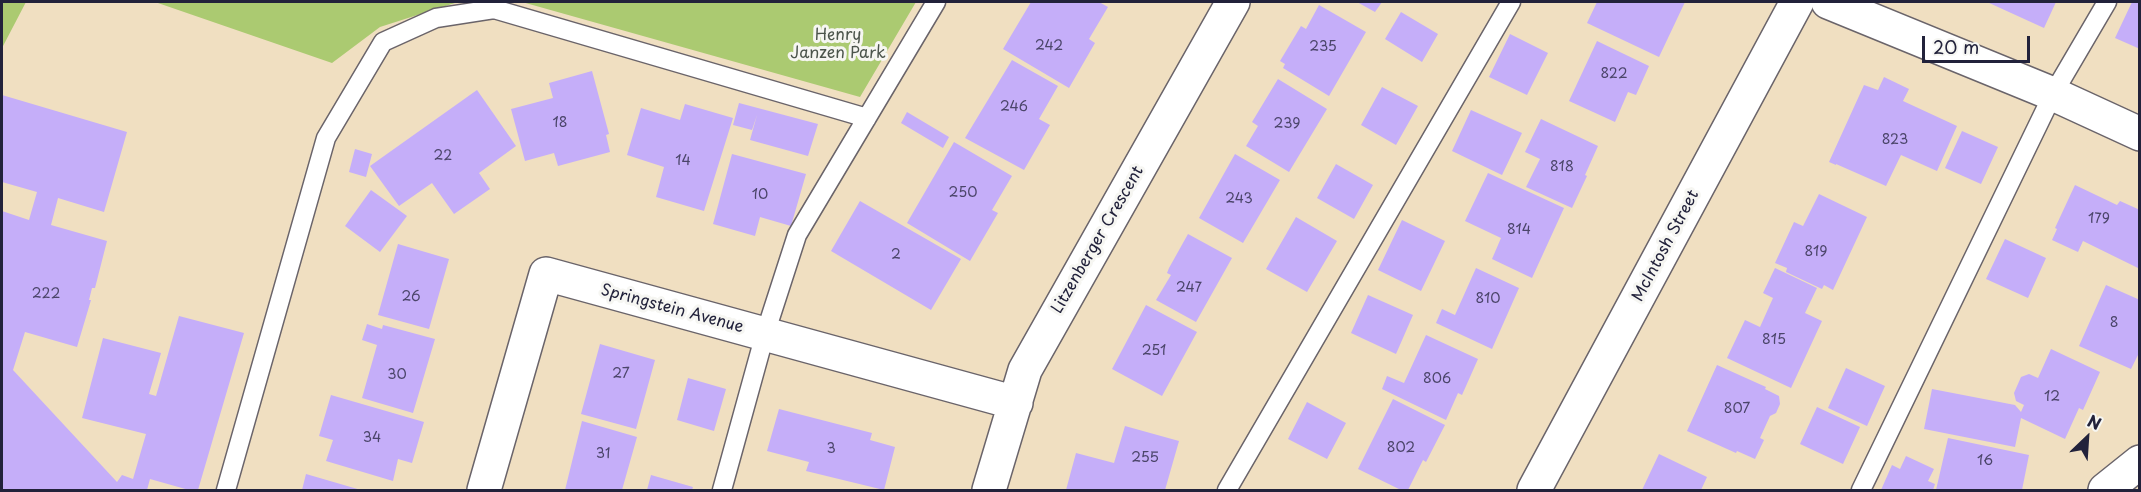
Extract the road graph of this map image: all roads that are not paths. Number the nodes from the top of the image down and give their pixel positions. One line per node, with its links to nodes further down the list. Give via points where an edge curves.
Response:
1 (936, 2): 8 (lane)
2 (1233, 2): 11 (street, Litzenberger Crescent, via 1028,364)
3 (1511, 2): 17 (lane)
4 (1797, 2): 18 (street, McIntosh Street)
5 (1828, 2): 7 (street)
6 (2107, 2): 7 (lane)
7 (2053, 94): 9 (street); 19 (lane)
8 (867, 118): 10 (lane, via 797,235); 13 (lane, via 494,9 436,18 383,42 326,138)
9 (2139, 134)
10 (765, 334): 11 (street, Springstein Avenue); 14 (street, Springstein Avenue, via 546,274); 15 (lane)
11 (1016, 403): 16 (street, Litzenberger Crescent)
12 (2139, 462): 20 (street)
13 (226, 490)
14 (484, 490)
15 (722, 490)
16 (989, 490)
17 (1227, 490)
18 (1534, 490)
19 (1861, 490)
20 (2105, 490)

